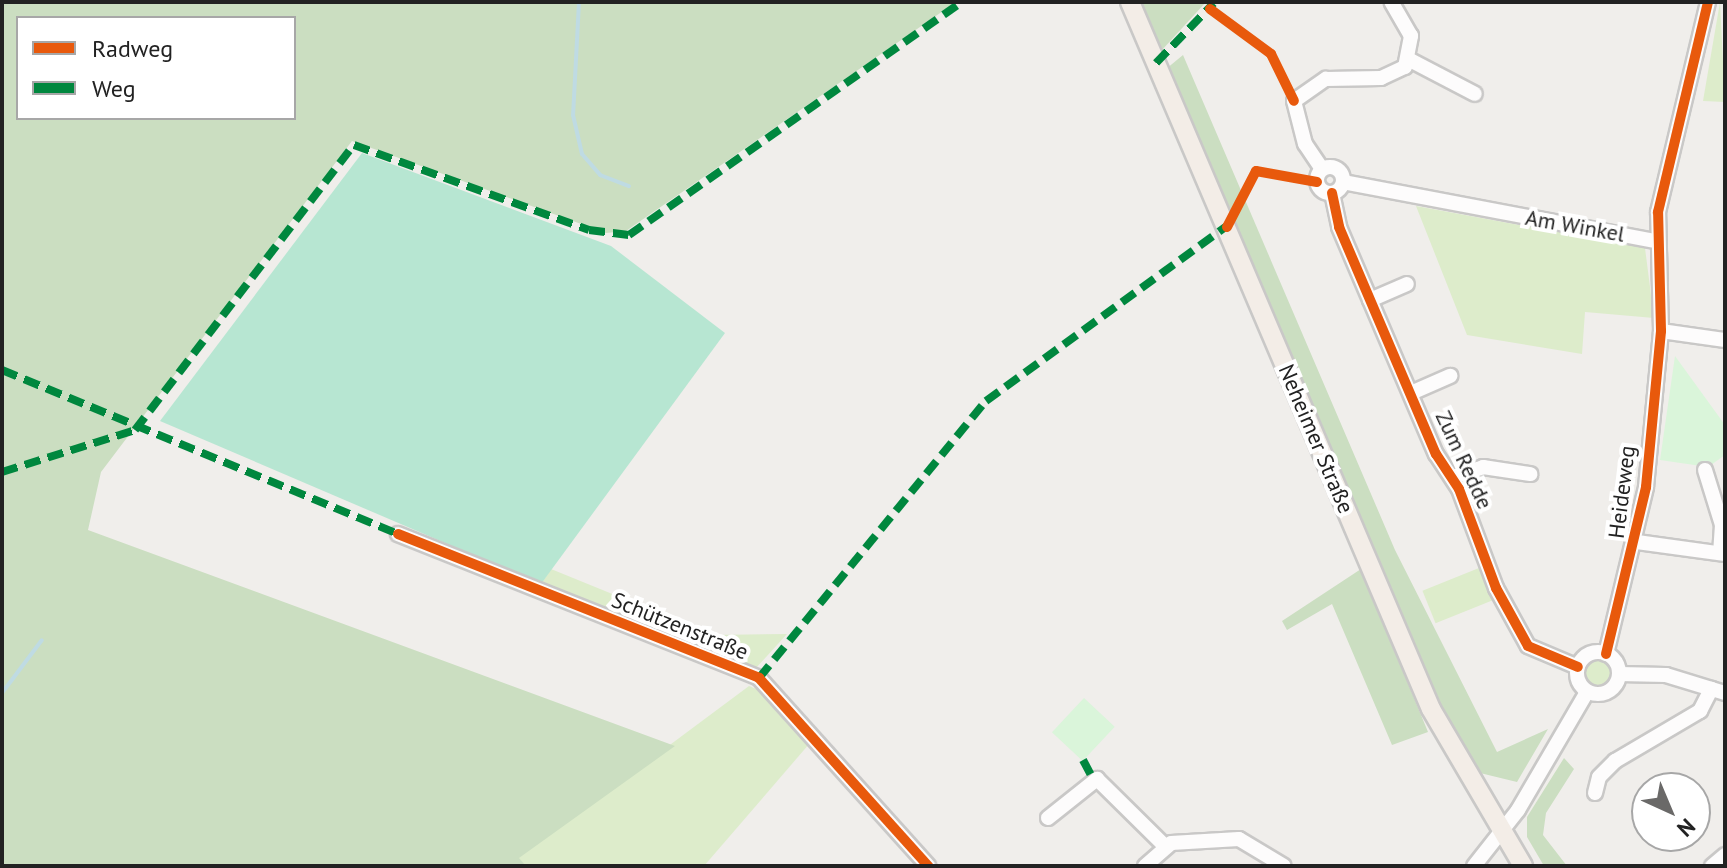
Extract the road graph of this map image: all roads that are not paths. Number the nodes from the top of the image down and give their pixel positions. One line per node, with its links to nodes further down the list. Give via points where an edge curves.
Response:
1 (1130, 2): 29 (main road, Neheimer Straße, via 1431,709)
2 (1391, 2): 4 (street, via 1411,36)
3 (1708, 2): 9 (street)
4 (1410, 60): 5 (street); 6 (street, Zum Redde, via 1389,76 1326,79 1294,101 1305,144)
5 (1475, 94)
6 (1322, 169): 7 (street, Zum Redde, via 1337,169); 8 (street, Zum Redde, via 1318,185)
7 (1343, 182): 8 (street); 9 (street, Am Winkel)
8 (1332, 193): 11 (street, Zum Redde)
9 (1655, 241): 12 (street, Am Winkel)
10 (1407, 284): 11 (street)
11 (1370, 300): 15 (street, Zum Redde)
12 (1661, 331): 13 (street); 20 (street, Heideweg)
13 (1725, 340)
14 (1450, 376): 15 (street, Zum Redde)
15 (1411, 393): 18 (street, Zum Redde)
16 (1705, 470): 21 (street, via 1722,525)
17 (1530, 474): 18 (street, Zum Redde, via 1483,467)
18 (1453, 477): 23 (street, Zum Redde, via 1521,636 1536,653)
19 (398, 534): 32 (street, Schützenstraße, via 759,678)
20 (1637, 542): 21 (street); 22 (street, Heideweg)
21 (1722, 553)
22 (1606, 654): 23 (street, via 1592,653); 24 (street)
23 (1578, 667): 26 (street)
24 (1619, 674): 25 (street, via 1666,675); 26 (street, via 1611,690)
25 (1718, 691): 27 (street, via 1700,711 1615,761 1599,777)
26 (1587, 692): 29 (street)
27 (1595, 793)
28 (1048, 818): 30 (street, via 1097,779)
29 (1502, 834): 35 (street); 36 (main road, Neheimer Straße)
30 (1165, 846): 33 (street); 34 (street, via 1248,840)
31 (1725, 855): 37 (street)
32 (928, 866)
33 (1145, 866)
34 (1284, 866)
35 (1474, 866)
36 (1523, 866)
37 (1712, 866)

